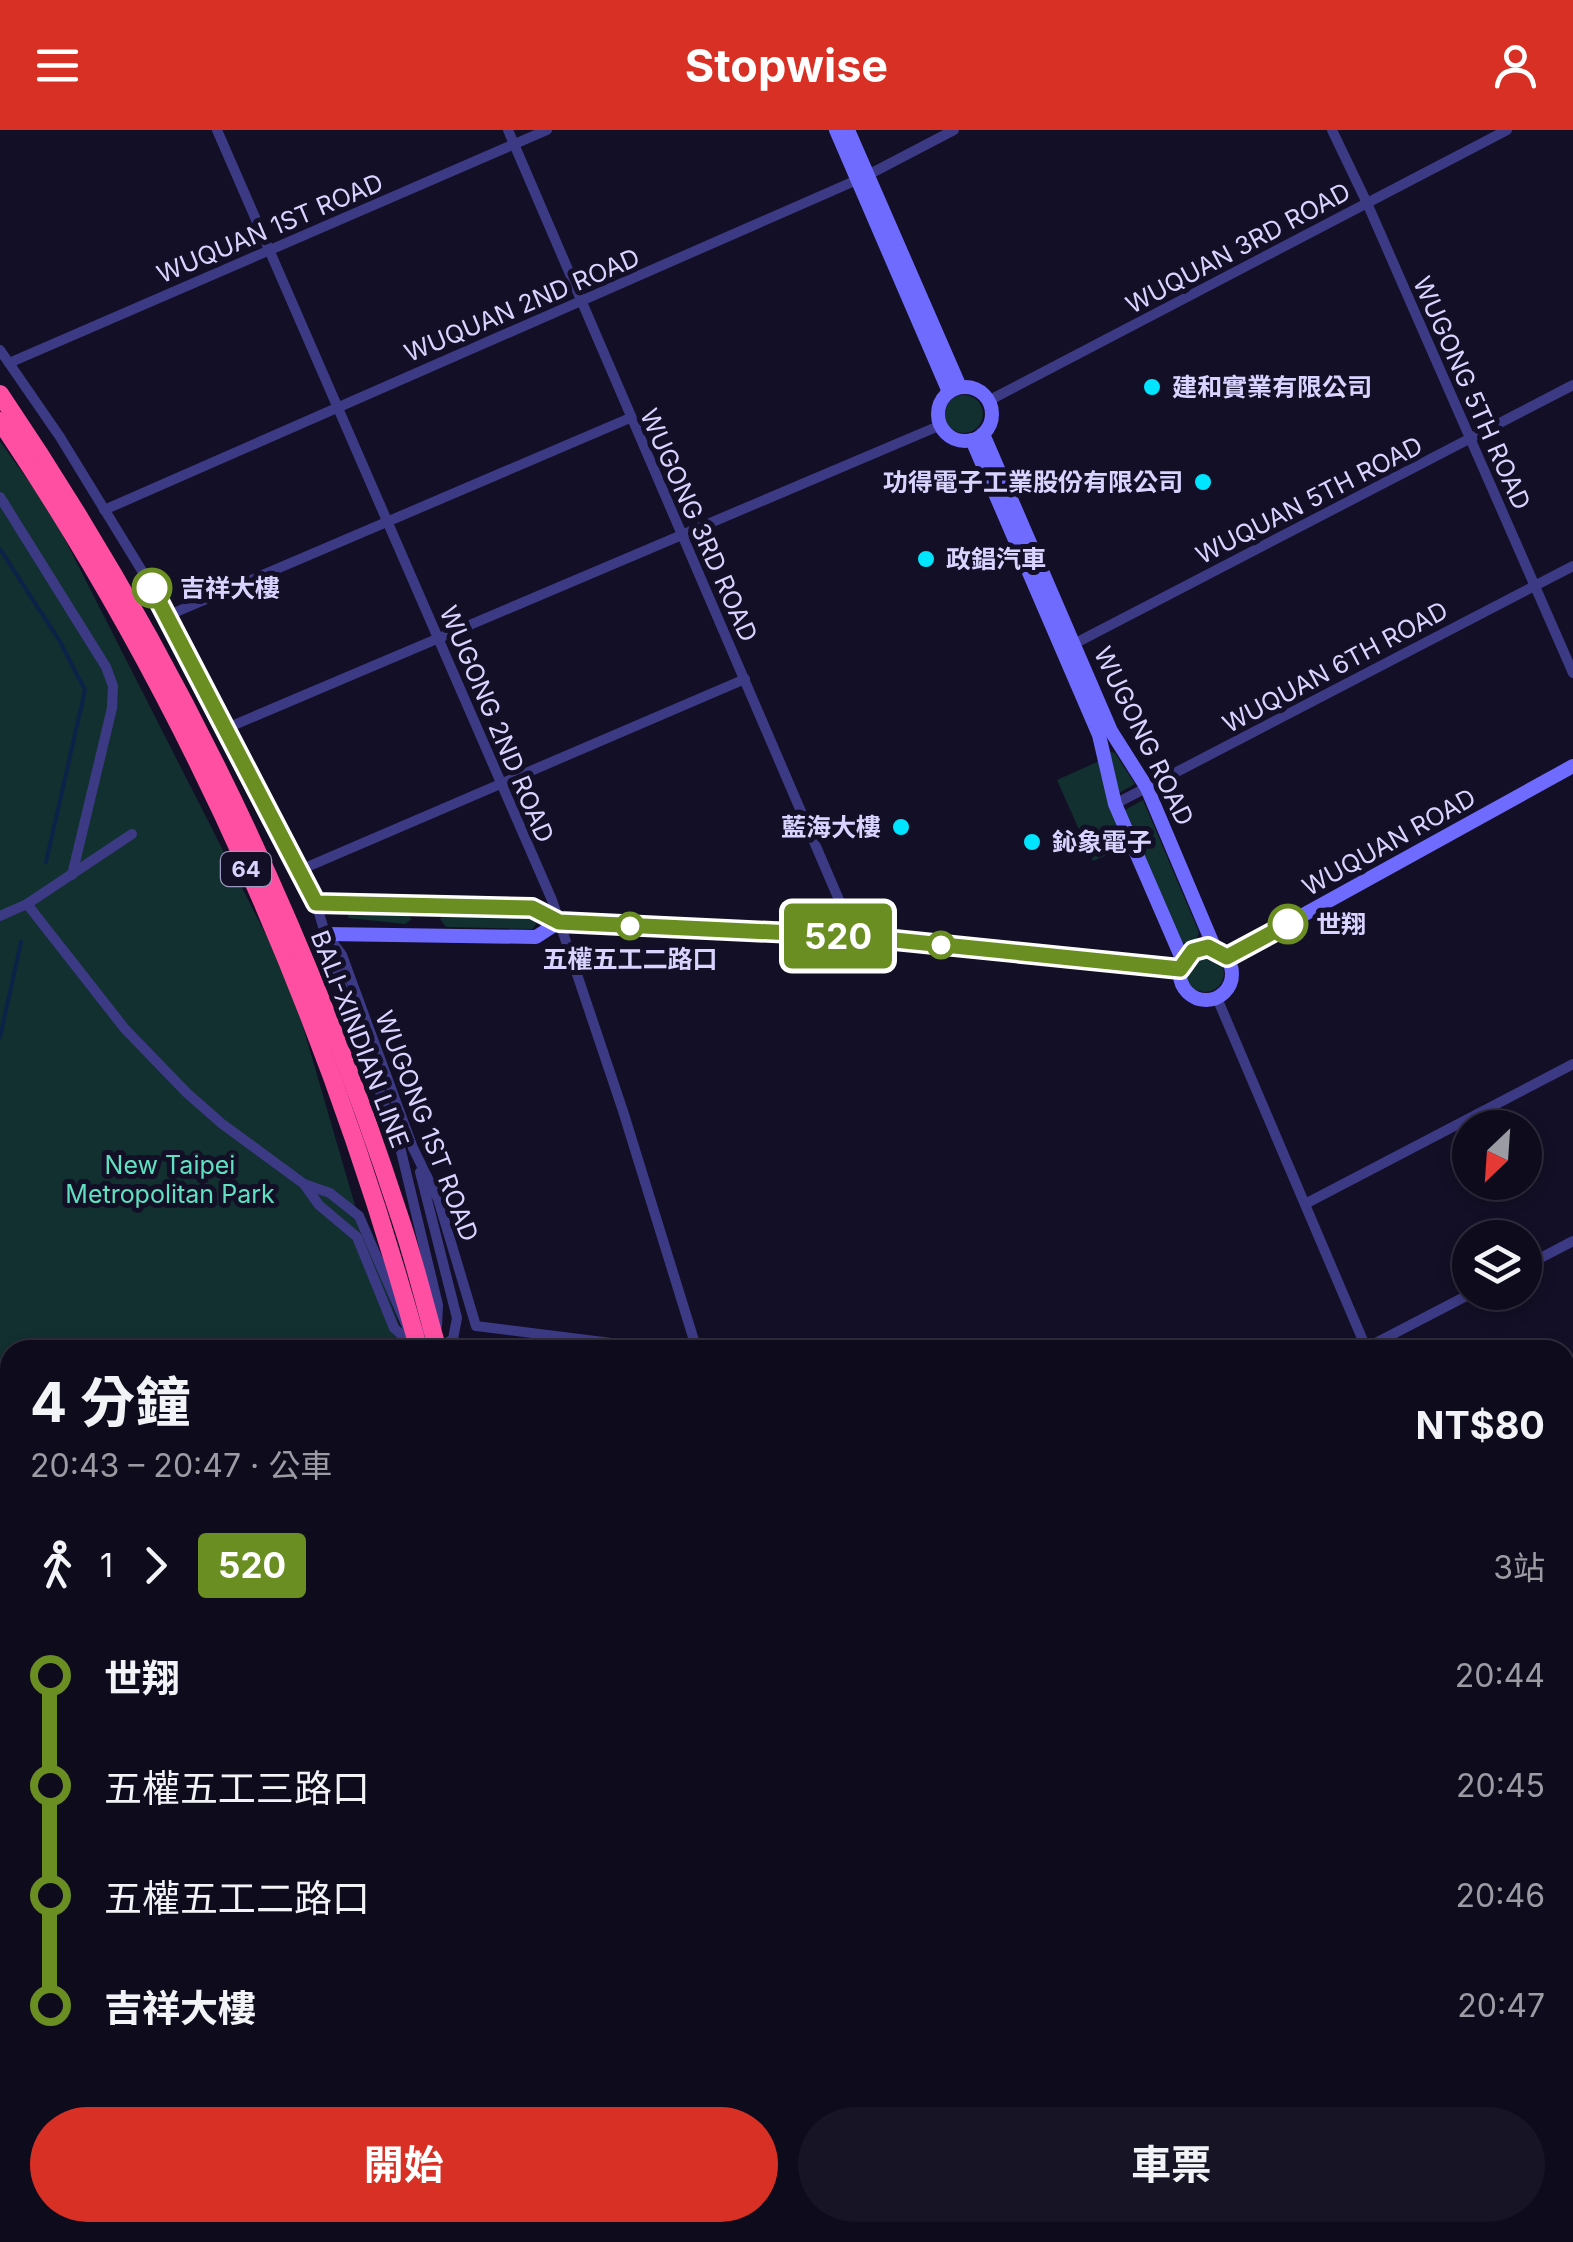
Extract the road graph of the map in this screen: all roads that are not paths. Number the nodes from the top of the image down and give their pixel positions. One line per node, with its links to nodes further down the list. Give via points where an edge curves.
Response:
1 (216, 130): 12 (street, WUGONG 2ND ROAD)
2 (508, 130): 9 (street, WUGONG 3RD ROAD)
3 (547, 130): 9 (street, WUQUAN 1ST ROAD)
4 (836, 130): 10 (street)
5 (848, 130): 10 (street)
6 (954, 130): 10 (street, WUQUAN 2ND ROAD)
7 (1332, 130): 11 (street, WUGONG 5TH ROAD)
8 (1507, 130): 11 (street, WUQUAN 3RD ROAD)
9 (514, 144): 12 (street, WUQUAN 1ST ROAD); 13 (street, WUGONG 3RD ROAD)
10 (862, 178): 13 (street, WUQUAN 2ND ROAD); 17 (street)
11 (1367, 203): 19 (street, WUQUAN 3RD ROAD); 25 (street, WUGONG 5TH ROAD)
12 (270, 251): 15 (street, WUQUAN 1ST ROAD); 20 (street, WUGONG 2ND ROAD)
13 (580, 301): 20 (street, WUQUAN 2ND ROAD); 21 (street, WUGONG 3RD ROAD)
14 (0, 350): 15 (street, WUGONG 1ST ROAD)
15 (9, 363): 27 (street, WUGONG 1ST ROAD)
16 (1573, 385): 25 (street, WUQUAN 5TH ROAD)
17 (955, 390): 19 (street, via 976,390); 23 (street, via 938,410)
18 (0, 394): 63 (highway, BALI-XINDIAN LINE / 64, bridge, via 153,639 231,796 372,1135)
19 (988, 401): 24 (street, via 992,414)
20 (337, 406): 27 (street, WUQUAN 2ND ROAD); 28 (street, WUGONG 2ND ROAD)
21 (630, 418): 28 (street); 29 (street, WUGONG 3RD ROAD)
22 (0, 422): 62 (highway, BALI-XINDIAN LINE / 64, bridge, via 121,615 256,892 330,1066)
23 (940, 424): 24 (street, via 954,438); 29 (street)
24 (978, 436): 34 (street, WUGONG ROAD)
25 (1470, 439): 31 (street, WUGONG 5TH ROAD); 34 (street, WUQUAN 5TH ROAD)
26 (0, 497): 44 (street, via 114,686)
27 (104, 510): 32 (street, WUGONG 1ST ROAD)
28 (388, 522): 32 (street); 33 (street, WUGONG 2ND ROAD)
29 (684, 536): 33 (street); 36 (street, WUGONG 3RD ROAD)
30 (1573, 566): 31 (street, WUQUAN 6TH ROAD)
31 (1535, 586): 35 (street, WUGONG 5TH ROAD); 40 (street, WUQUAN 6TH ROAD)
32 (169, 615): 37 (street, WUGONG 1ST ROAD)
33 (438, 639): 37 (street); 39 (street, WUGONG 2ND ROAD)
34 (1069, 647): 40 (street, WUGONG ROAD); 41 (street, WUGONG ROAD)
35 (1573, 673)
36 (745, 680): 39 (street); 50 (street, WUGONG 3RD ROAD)
37 (228, 728): 43 (street, WUGONG 1ST ROAD)
38 (1573, 766): 51 (street, WUQUAN ROAD)
39 (500, 785): 43 (street); 48 (street, WUGONG 2ND ROAD)
40 (1147, 788): 41 (street, WUQUAN 6TH ROAD); 51 (street, WUGONG ROAD)
41 (1116, 804): 52 (street, WUGONG ROAD)
42 (132, 834): 44 (street)
43 (300, 870): 45 (street, WUGONG 1ST ROAD)
44 (72, 874): 46 (street)
45 (316, 903): 48 (street, via 532,908); 49 (street, WUGONG 1ST ROAD)
46 (26, 904): 47 (street); 56 (street, via 156,1062 221,1124)
47 (0, 916)
48 (559, 922): 49 (street, via 536,937); 50 (street); 66 (street, WUGONG 2ND ROAD)
49 (326, 934): 55 (street, WUGONG 1ST ROAD, via 342,955)
50 (855, 936): 52 (street)
51 (1221, 953): 52 (street, via 1200,948); 53 (street, via 1233,970 1231,984)
52 (1181, 965): 53 (street, via 1181,983 1190,994)
53 (1217, 998): 57 (street)
54 (1573, 1064): 57 (street)
55 (407, 1150): 56 (street, via 440,1315 429,1331 417,1332 402,1321 360,1216 330,1192); 64 (street, via 458,1318); 65 (street, WUGONG 1ST ROAD, via 438,1199 476,1326)
56 (304, 1184): 61 (street, via 357,1237 394,1328)
57 (1304, 1204): 67 (street)
58 (1573, 1242): 59 (street)
59 (1542, 1258)
60 (1452, 1304): 68 (street)
61 (409, 1340)
62 (416, 1340)
63 (438, 1340)
64 (451, 1340)
65 (587, 1340)
66 (693, 1340)
67 (1362, 1340)
68 (1383, 1340)

